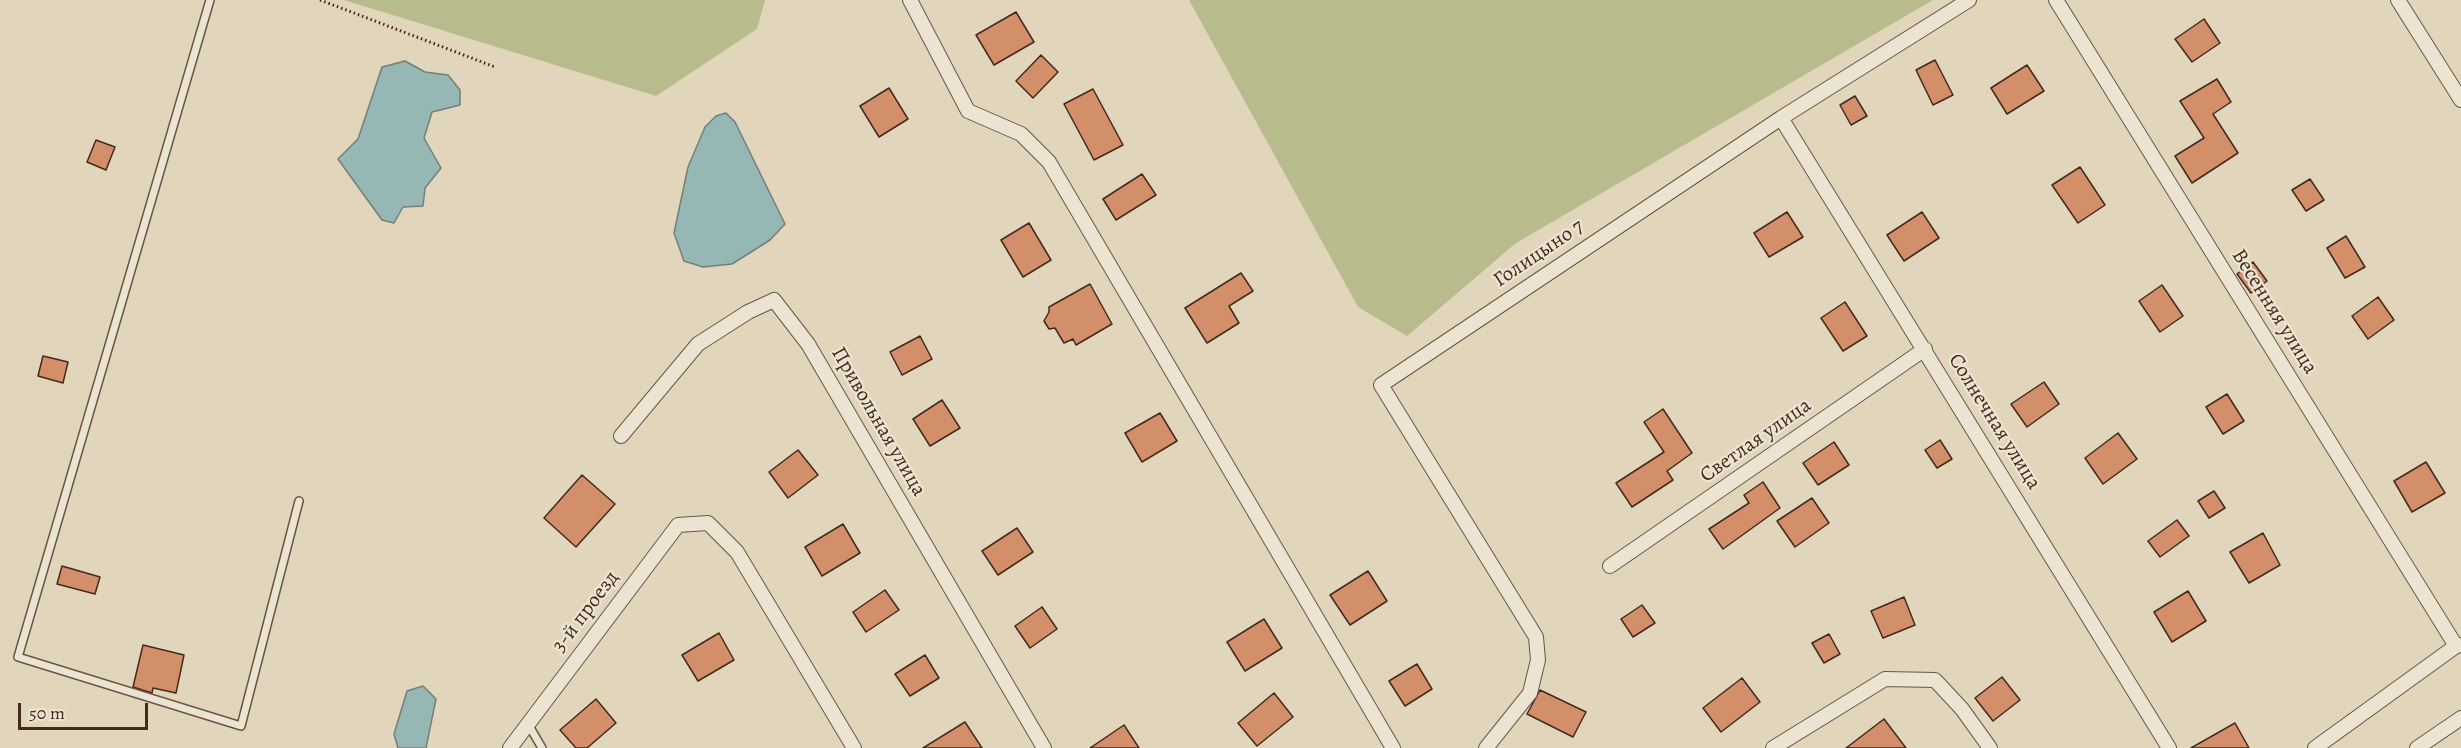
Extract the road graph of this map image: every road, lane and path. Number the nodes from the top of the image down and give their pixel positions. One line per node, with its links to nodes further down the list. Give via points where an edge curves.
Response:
1 (210, 0): 12 (lane, via 18,657 241,726)
2 (320, 0): 7 (path)
3 (910, 0): 21 (street, via 968,111 1021,134 1048,162)
4 (1969, 0): 9 (street, Голицыно 7)
5 (2056, 0): 14 (street, Весенняя улица)
6 (2398, 0): 8 (street)
7 (495, 67)
8 (2461, 100)
9 (1781, 118): 10 (street, Солнечная улица); 22 (street, Голицыно 7, via 1381,385 1536,637 1538,660 1530,693)
10 (1925, 350): 13 (street, Светлая улица); 25 (street, Солнечная улица)
11 (621, 436): 20 (street, Привольная улица, via 698,344 774,300 808,344)
12 (299, 501)
13 (1610, 566)
14 (2459, 646): 26 (street)
15 (2461, 718): 27 (street)
16 (528, 724): 17 (street, 3-й проезд); 18 (lane); 19 (street, 3-й проезд, via 678,525 708,523 737,552)
17 (510, 748)
18 (542, 748)
19 (854, 748)
20 (1044, 748)
21 (1393, 748)
22 (1486, 748)
23 (1773, 748): 24 (street, via 1885,679 1935,680)
24 (1990, 748)
25 (2169, 748)
26 (2315, 748)
27 (2417, 748)

